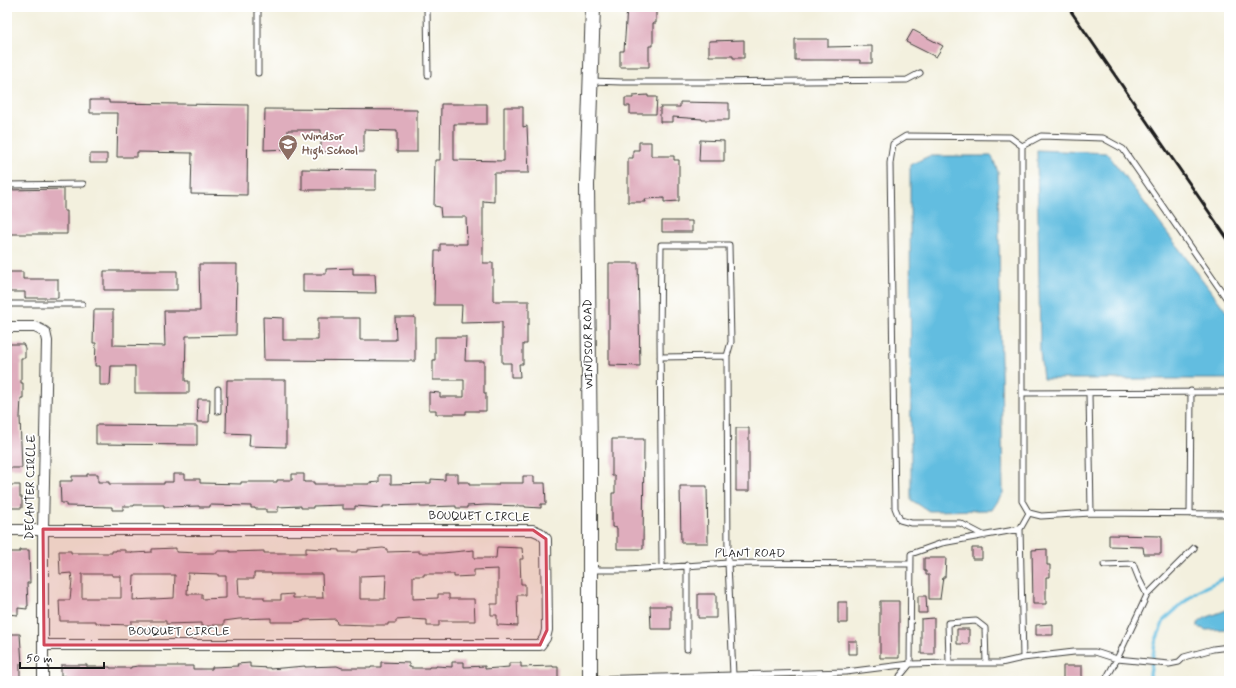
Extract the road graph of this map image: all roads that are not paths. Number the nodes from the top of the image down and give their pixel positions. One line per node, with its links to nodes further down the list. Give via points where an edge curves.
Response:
1 (258, 7): 4 (lane)
2 (427, 7): 6 (lane)
3 (592, 7): 7 (main road, WINDSOR ROAD)
4 (258, 73)
5 (920, 73): 7 (lane, via 907,80)
6 (428, 75)
7 (590, 80): 37 (main road, WINDSOR ROAD, via 587,185)
8 (1022, 146): 11 (lane, via 1041,136 1103,138 1123,149); 20 (lane); 30 (lane, via 1010,137 906,136 893,144 890,162 895,508 900,520 911,523 960,523)
9 (84, 184): 10 (lane)
10 (7, 185)
11 (1229, 302)
12 (7, 304): 13 (lane)
13 (82, 304)
14 (7, 327): 28 (street, DECANTER CIRCLE, via 36,327 45,332 47,341)
15 (727, 356): 16 (lane); 16 (lane, via 731,342 729,245 661,245); 32 (lane)
16 (660, 357): 36 (lane)
17 (218, 388): 22 (lane)
18 (1191, 391): 19 (lane); 21 (lane); 25 (lane)
19 (1229, 392)
20 (1022, 393): 21 (lane); 23 (lane, via 1022,501)
21 (1089, 393): 24 (lane)
22 (218, 411)
23 (1029, 513): 24 (lane, via 1042,516); 29 (lane)
24 (1091, 513): 25 (lane)
25 (1190, 514): 26 (lane)
26 (1229, 514)
27 (7, 530): 28 (street)
28 (43, 530): 39 (street, DECANTER CIRCLE); 39 (street, BOUQUET CIRCLE, via 533,530 546,539 547,630 546,638 540,645)
29 (1020, 530): 30 (lane); 42 (lane)
30 (985, 536): 33 (lane, via 942,542 911,554)
31 (1194, 548): 38 (lane)
32 (728, 563): 33 (lane, PLANT ROAD); 34 (lane, PLANT ROAD); 47 (lane)
33 (911, 564): 46 (lane)
34 (687, 565): 36 (lane, PLANT ROAD); 41 (lane)
35 (1104, 565): 38 (lane, via 1133,564)
36 (662, 567): 37 (lane, PLANT ROAD)
37 (589, 570): 48 (main road, WINDSOR ROAD)
38 (1147, 595): 43 (lane)
39 (44, 645): 49 (street, DECANTER CIRCLE)
40 (1229, 647): 43 (lane, via 1213,648 1169,664)
41 (686, 650)
42 (1023, 658): 43 (lane, via 1095,652); 45 (lane, via 1001,663)
43 (1117, 659): 51 (lane)
44 (949, 663): 45 (lane); 45 (lane, via 948,622 976,621 985,628); 46 (lane)
45 (986, 663)
46 (910, 664): 47 (lane, via 846,672); 50 (lane, via 900,676)
47 (733, 675): 48 (lane)
48 (590, 680)
49 (43, 681)
50 (900, 681)
51 (1105, 681)

